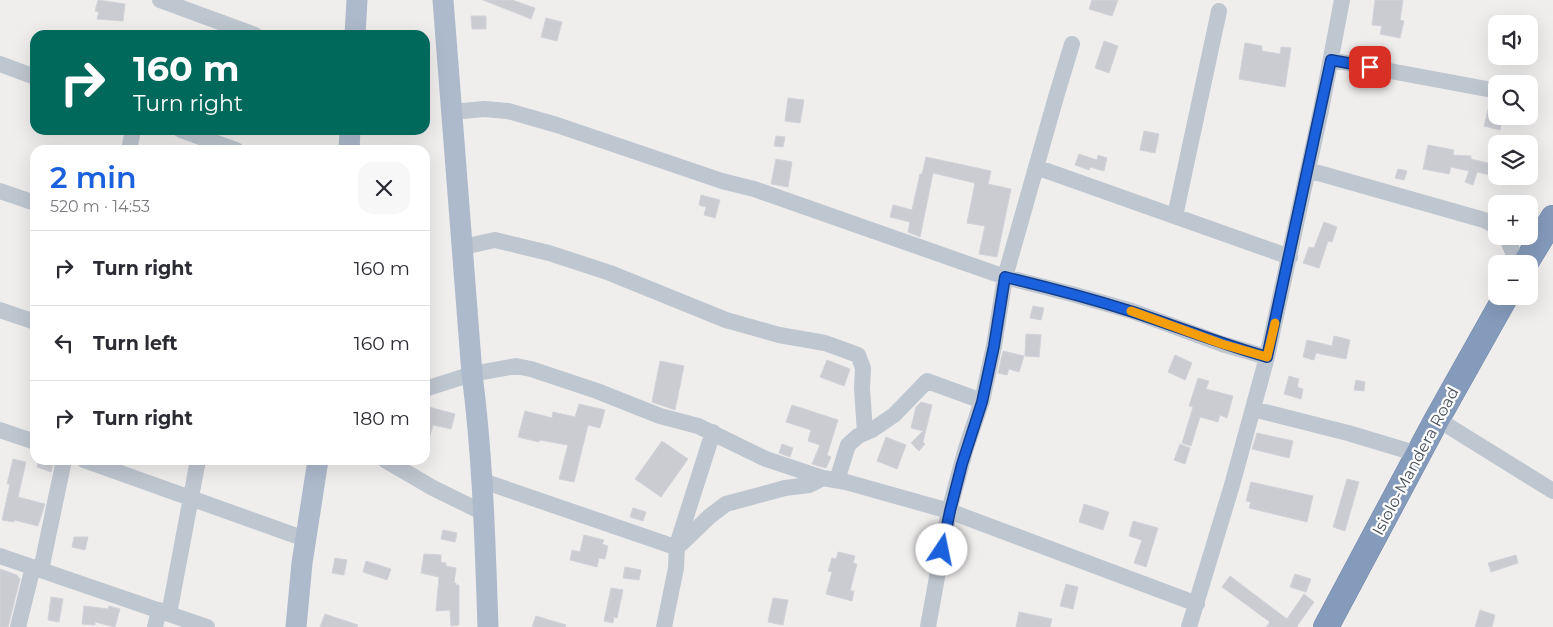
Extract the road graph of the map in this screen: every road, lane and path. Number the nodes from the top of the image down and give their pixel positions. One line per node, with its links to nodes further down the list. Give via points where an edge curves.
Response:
1 (160, 0): 6 (street)
2 (357, 0): 7 (main road)
3 (443, 0): 13 (main road)
4 (1342, 0): 9 (street)
5 (1219, 11): 20 (street)
6 (241, 30)
7 (355, 30)
8 (1072, 44): 16 (street)
9 (1331, 60): 12 (street); 17 (street)
10 (0, 64): 11 (street)
11 (30, 75)
12 (1487, 89)
13 (452, 112): 23 (main road); 26 (street, via 508,111 557,124)
14 (195, 135): 15 (street)
15 (222, 145)
16 (1036, 167): 20 (street); 26 (street)
17 (1308, 170): 22 (street); 25 (street)
18 (0, 191): 19 (street)
19 (30, 201)
20 (1175, 216): 25 (street)
21 (1553, 218): 24 (highway)
22 (1488, 222)
23 (463, 247): 31 (main road); 38 (street, via 495,240 549,253 610,273 726,320 858,355 863,368)
24 (1530, 255)
25 (1290, 257): 30 (street)
26 (1005, 277): 30 (street, via 1123,309); 33 (street)
27 (1501, 305): 35 (highway, Isiolo-Mandera Road)
28 (0, 310): 29 (street)
29 (30, 320)
30 (1267, 357): 34 (street)
31 (472, 374): 32 (street); 37 (street, via 516,366 531,368); 47 (main road)
32 (430, 387)
33 (982, 402): 38 (street, via 927,381 894,415); 50 (street)
34 (1253, 409): 40 (street); 56 (street)
35 (1437, 419): 40 (highway, Isiolo-Mandera Road); 48 (street)
36 (0, 430): 39 (street)
37 (713, 432): 46 (street, via 766,459); 53 (street)
38 (866, 433): 46 (street, via 848,445)
39 (30, 440)
40 (1418, 454): 66 (highway, Isiolo-Mandera Road)
41 (63, 465): 55 (street)
42 (98, 465): 49 (street)
43 (197, 465): 49 (street)
44 (317, 465): 52 (main road)
45 (394, 465): 51 (street)
46 (830, 479): 50 (street); 53 (street, via 726,504)
47 (483, 481): 51 (main road); 53 (street, via 662,544)
48 (1553, 491)
49 (191, 498): 52 (street); 57 (street)
50 (950, 511): 56 (street); 64 (street)
51 (484, 513): 62 (main road)
52 (306, 539): 61 (main road)
53 (677, 545): 63 (street, via 676,568)
54 (0, 556): 55 (street)
55 (37, 568): 57 (street); 58 (street)
56 (1197, 604): 65 (street)
57 (164, 612): 59 (street); 60 (street)
58 (18, 627)
59 (155, 627)
60 (207, 627)
61 (296, 627)
62 (488, 627)
63 (664, 627)
64 (928, 627)
65 (1189, 627)
66 (1326, 627)

